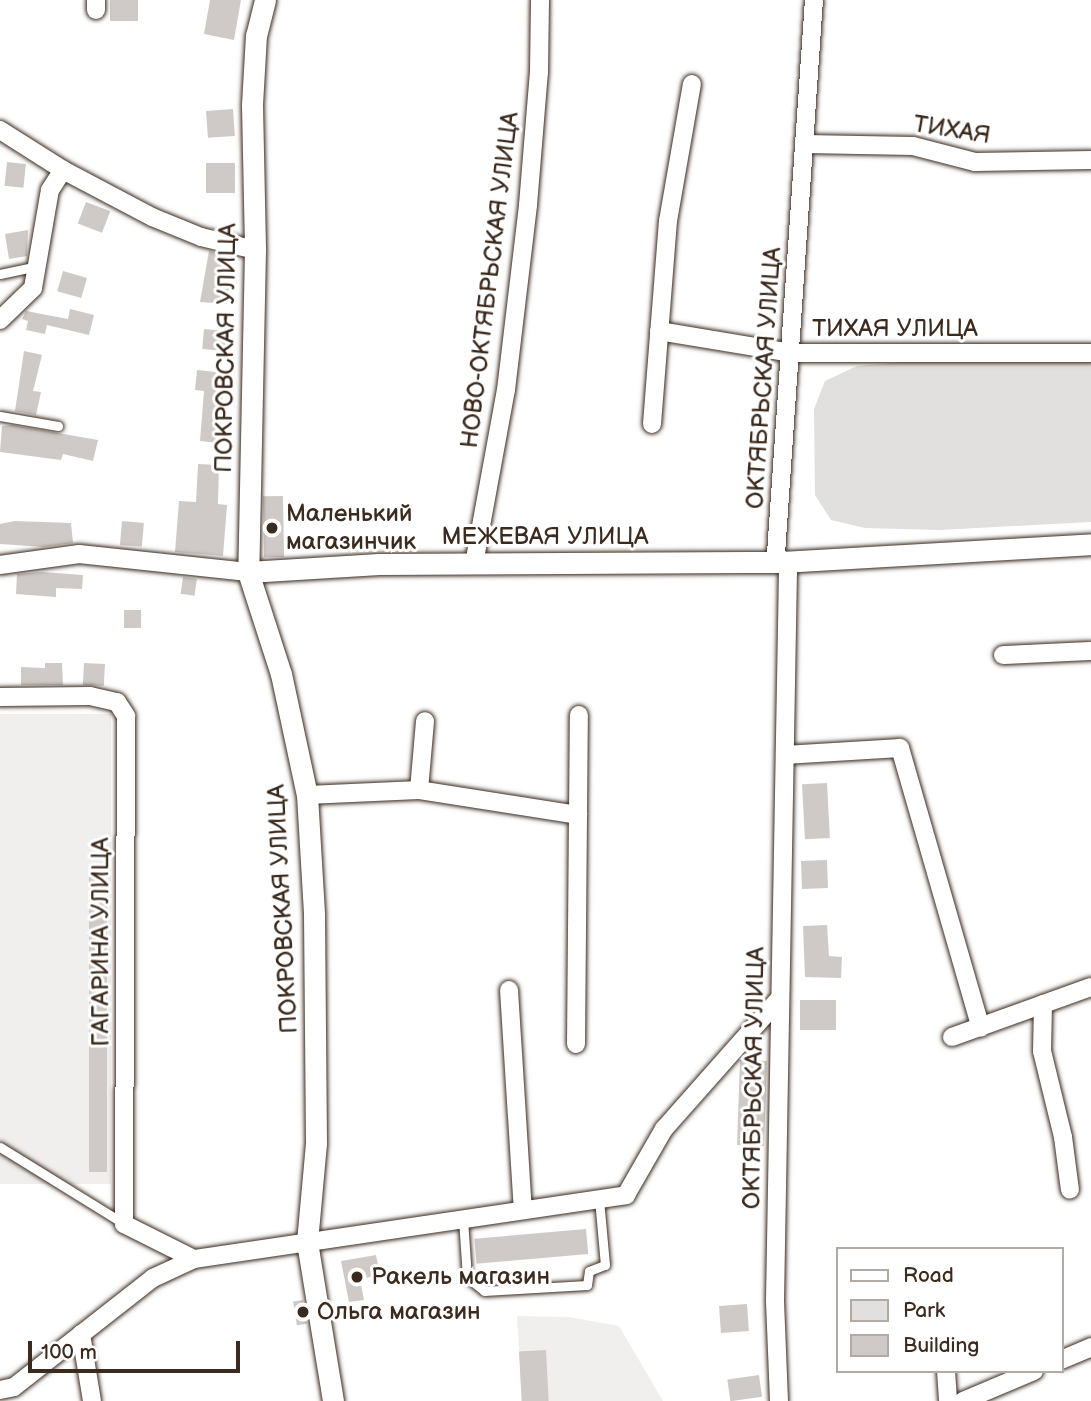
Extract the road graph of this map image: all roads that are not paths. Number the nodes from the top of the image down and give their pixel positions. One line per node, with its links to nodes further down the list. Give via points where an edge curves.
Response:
1 (265, 0): 9 (street, ПОКРОВСКАЯ УЛИЦА, via 256,35 252,105)
2 (540, 0): 21 (street, НОВО-ОКТЯБРЬСКАЯ УЛИЦА, via 528,205 506,390)
3 (814, 0): 6 (street, ОКТЯБРЬСКАЯ УЛИЦА)
4 (692, 84): 13 (street, via 668,221)
5 (0, 130): 8 (street)
6 (805, 144): 7 (street, ТИХАЯ, via 913,146 975,162); 14 (street, ОКТЯБРЬСКАЯ УЛИЦА)
7 (1091, 160)
8 (63, 170): 9 (street, via 152,217 201,237); 10 (street, via 50,191)
9 (255, 250): 23 (street, ПОКРОВСКАЯ УЛИЦА)
10 (40, 265): 11 (lane); 12 (street, via 33,288)
11 (0, 274)
12 (0, 320)
13 (659, 331): 14 (street, ТИХАЯ УЛИЦА); 17 (street)
14 (792, 353): 15 (street, ТИХАЯ УЛИЦА); 20 (street, ОКТЯБРЬСКАЯ УЛИЦА, via 776,554)
15 (1091, 353)
16 (0, 416): 18 (lane)
17 (652, 424)
18 (58, 426)
19 (1091, 544): 20 (street, МЕЖЕВАЯ УЛИЦА)
20 (783, 562): 21 (street, МЕЖЕВАЯ УЛИЦА); 29 (street, ОКТЯБРЬСКАЯ УЛИЦА, via 788,567)
21 (474, 564): 23 (street, МЕЖЕВАЯ УЛИЦА)
22 (0, 565): 23 (street, МЕЖЕВАЯ УЛИЦА, via 79,554)
23 (248, 572): 31 (street, ПОКРОВСКАЯ УЛИЦА, via 281,674)
24 (1091, 651): 25 (street)
25 (1003, 655)
26 (0, 697): 45 (street, ГАГАРИНА УЛИЦА, via 90,696 117,702 126,716)
27 (579, 715): 32 (street)
28 (425, 721): 30 (street)
29 (786, 755): 35 (street, ОКТЯБРЬСКАЯ УЛИЦА); 37 (street, via 900,748)
30 (419, 790): 31 (street); 32 (street)
31 (307, 796): 46 (street, ПОКРОВСКАЯ УЛИЦА, via 314,914 316,1143)
32 (578, 815): 39 (street)
33 (1091, 987): 36 (street)
34 (509, 990): 43 (street)
35 (779, 999): 42 (street, via 664,1129 626,1195); 56 (street, ОКТЯБРЬСКАЯ УЛИЦА, via 775,1346)
36 (1043, 1004): 37 (street); 41 (street, via 1042,1051 1063,1137)
37 (981, 1028): 38 (street)
38 (951, 1037)
39 (576, 1044)
40 (0, 1147): 45 (lane)
41 (1070, 1190)
42 (598, 1199): 43 (street); 44 (lane, via 605,1265 589,1271 587,1285 484,1291 467,1277)
43 (523, 1210): 44 (street)
44 (463, 1219): 46 (street)
45 (124, 1224): 47 (street)
46 (307, 1242): 47 (street); 55 (street, ПОКРОВСКАЯ УЛИЦА)
47 (194, 1259): 48 (street, via 153,1278)
48 (81, 1334): 53 (street, via 14,1387); 54 (street)
49 (1091, 1347): 50 (street)
50 (1063, 1359)
51 (946, 1373): 57 (street)
52 (1029, 1373): 58 (street)
53 (0, 1390)
54 (92, 1401)
55 (333, 1401)
56 (779, 1401)
57 (947, 1401)
58 (963, 1401)

